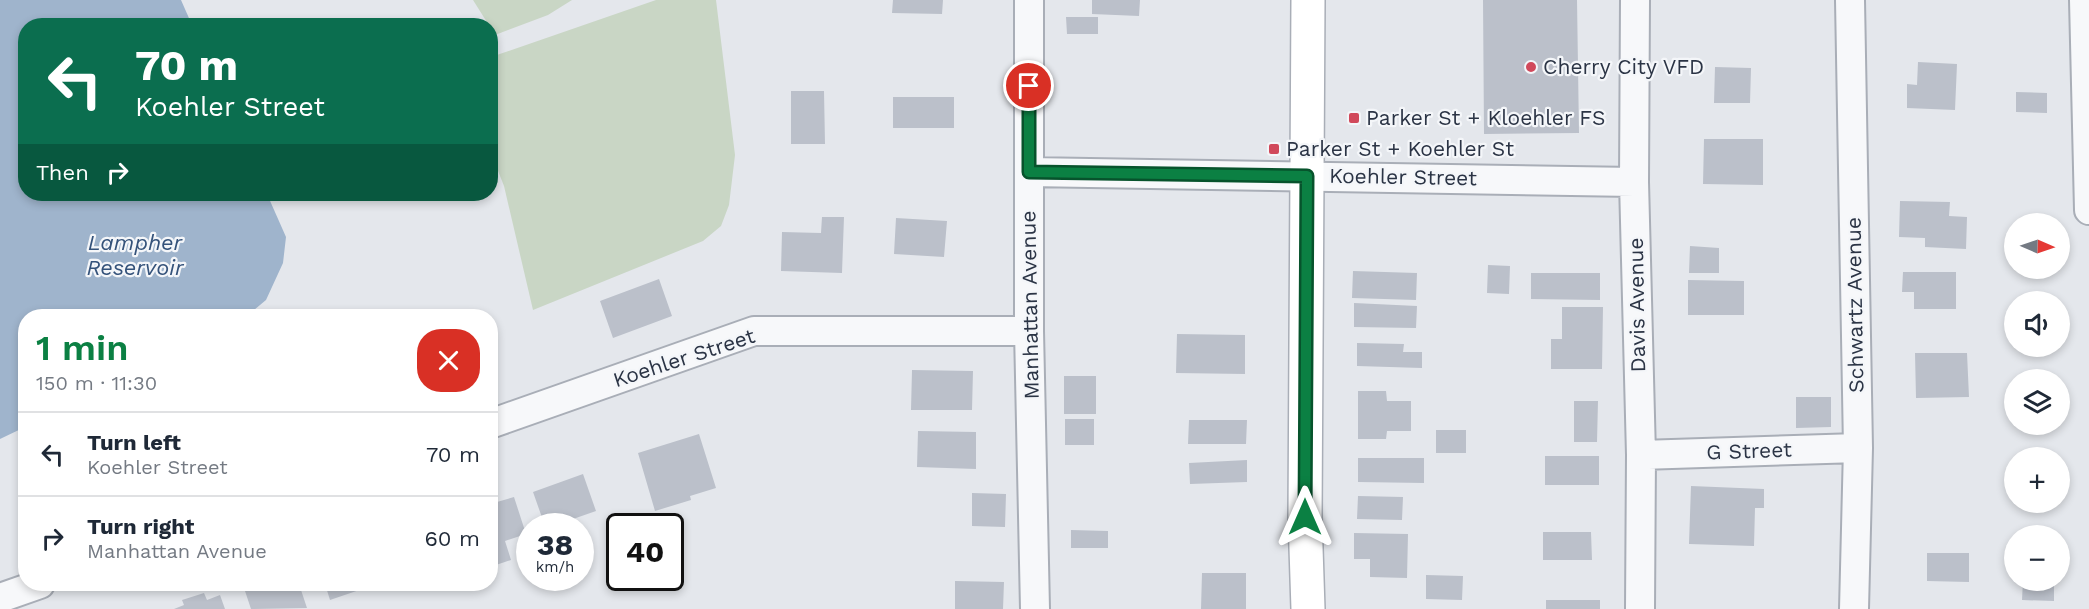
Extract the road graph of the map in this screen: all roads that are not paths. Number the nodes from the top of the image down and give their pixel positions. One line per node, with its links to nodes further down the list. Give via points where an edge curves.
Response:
1 (1029, 0): 6 (street, Manhattan Avenue)
2 (1308, 0): 7 (street)
3 (1635, 0): 8 (street, Davis Avenue)
4 (1850, 0): 12 (street, Schwartz Avenue)
5 (2084, 0): 9 (street)
6 (1029, 172): 7 (street, Koehler Street); 10 (street, Manhattan Avenue)
7 (1307, 176): 8 (street, Koehler Street); 17 (street)
8 (1634, 182): 13 (street, Davis Avenue)
9 (2089, 210)
10 (1029, 331): 11 (street, Koehler Street, via 754,331); 16 (street, Manhattan Avenue)
11 (498, 421)
12 (1858, 448): 13 (street, G Street); 19 (street, Schwartz Avenue)
13 (1641, 455): 18 (street, Davis Avenue)
14 (39, 593): 15 (street)
15 (0, 598)
16 (1035, 609)
17 (1308, 609)
18 (1640, 609)
19 (1854, 609)

